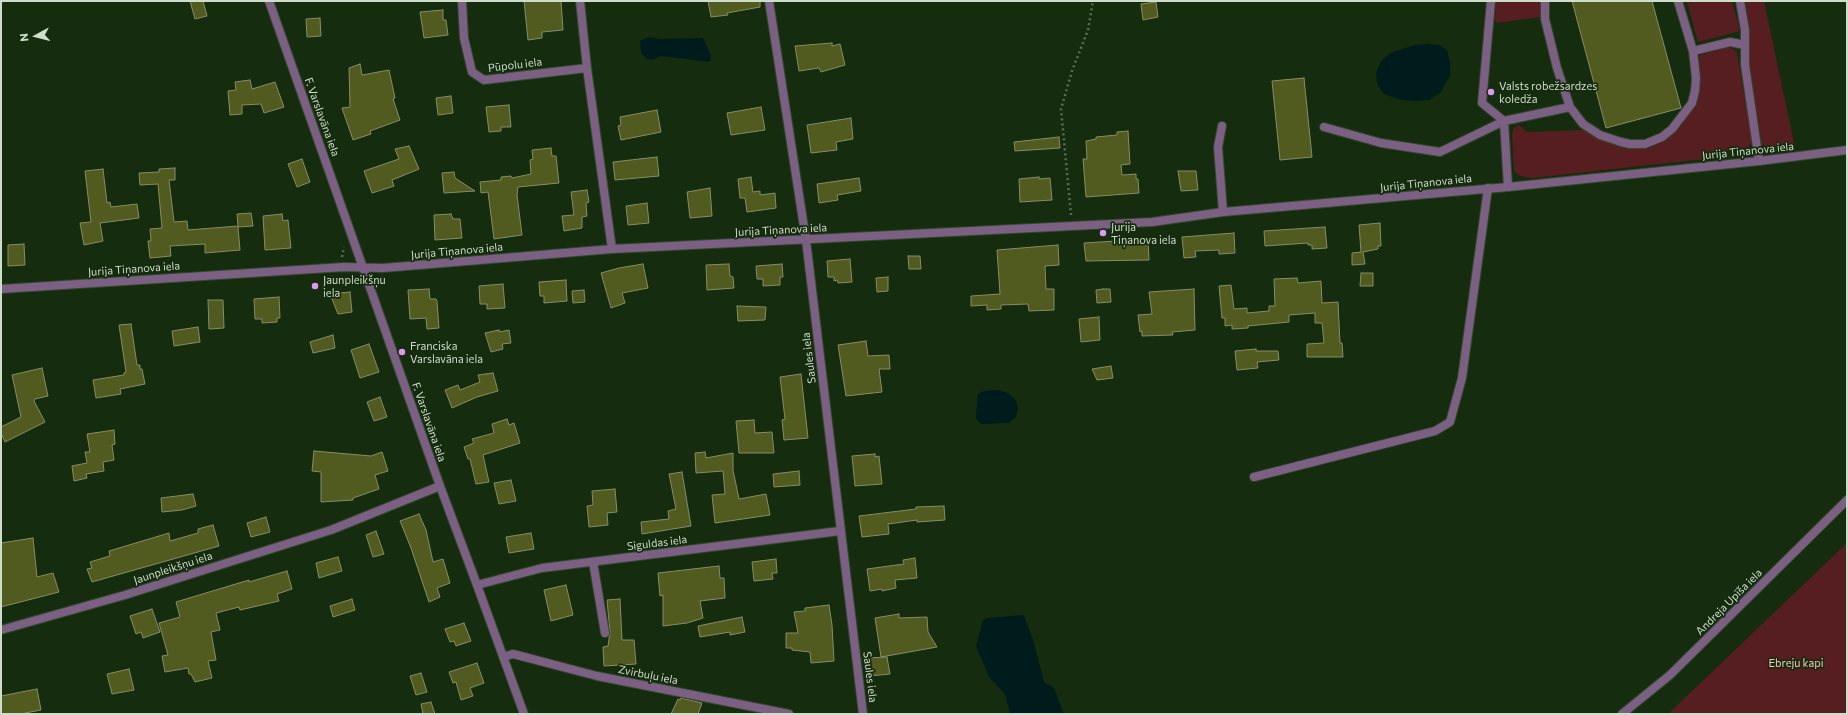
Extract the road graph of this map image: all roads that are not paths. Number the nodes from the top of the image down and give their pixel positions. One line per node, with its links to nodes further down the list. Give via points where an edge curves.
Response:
1 (269, 1): 23 (street, F. Varslavāna iela)
2 (462, 1): 11 (street, Pūpolu iela, via 464,38 472,72 484,80)
3 (580, 1): 11 (street)
4 (769, 1): 21 (street, Saules iela)
5 (1491, 1): 13 (street, via 1482,103)
6 (1545, 1): 12 (street, via 1545,19)
7 (1678, 1): 10 (street)
8 (1740, 1): 9 (street, via 1745,30)
9 (1744, 44): 10 (street, via 1730,42); 17 (street)
10 (1693, 51): 12 (street, via 1696,78 1692,103 1672,129 1652,142 1630,144 1600,135 1583,124)
11 (587, 68): 22 (street)
12 (1570, 106): 13 (street)
13 (1504, 121): 15 (street, via 1440,152 1380,143); 18 (street)
14 (1222, 126): 20 (street, via 1218,147)
15 (1324, 127)
16 (1847, 150): 17 (street, Jurija Tiņanova iela)
17 (1759, 161): 18 (street, Jurija Tiņanova iela)
18 (1508, 187): 19 (street, Jurija Tiņanova iela)
19 (1488, 188): 20 (street, Jurija Tiņanova iela); 25 (street, via 1462,378 1450,422 1436,431)
20 (1222, 212): 21 (street, Jurija Tiņanova iela, via 1152,222)
21 (806, 240): 22 (street, Jurija Tiņanova iela); 28 (street, Saules iela)
22 (612, 249): 23 (street, Jurija Tiņanova iela, via 383,268)
23 (363, 267): 24 (street, Jurija Tiņanova iela); 26 (street, F. Varslavāna iela)
24 (1, 289)
25 (1254, 477)
26 (440, 486): 30 (street, F. Varslavāna iela); 31 (street, Jaunpleikšņu iela, via 331,530 125,595)
27 (1847, 500): 37 (street, Andreja Upīša iela, via 1670,675)
28 (840, 531): 29 (street, Siguldas iela); 36 (street, Saules iela)
29 (593, 562): 30 (street, Siguldas iela, via 542,568); 32 (street)
30 (477, 585): 33 (street, F. Varslavāna iela)
31 (1, 630)
32 (605, 633)
33 (503, 657): 34 (street, F. Varslavāna iela); 35 (street, Zvirbuļu iela, via 513,654 597,676)
34 (524, 714)
35 (789, 714)
36 (863, 714)
37 (1622, 714)

